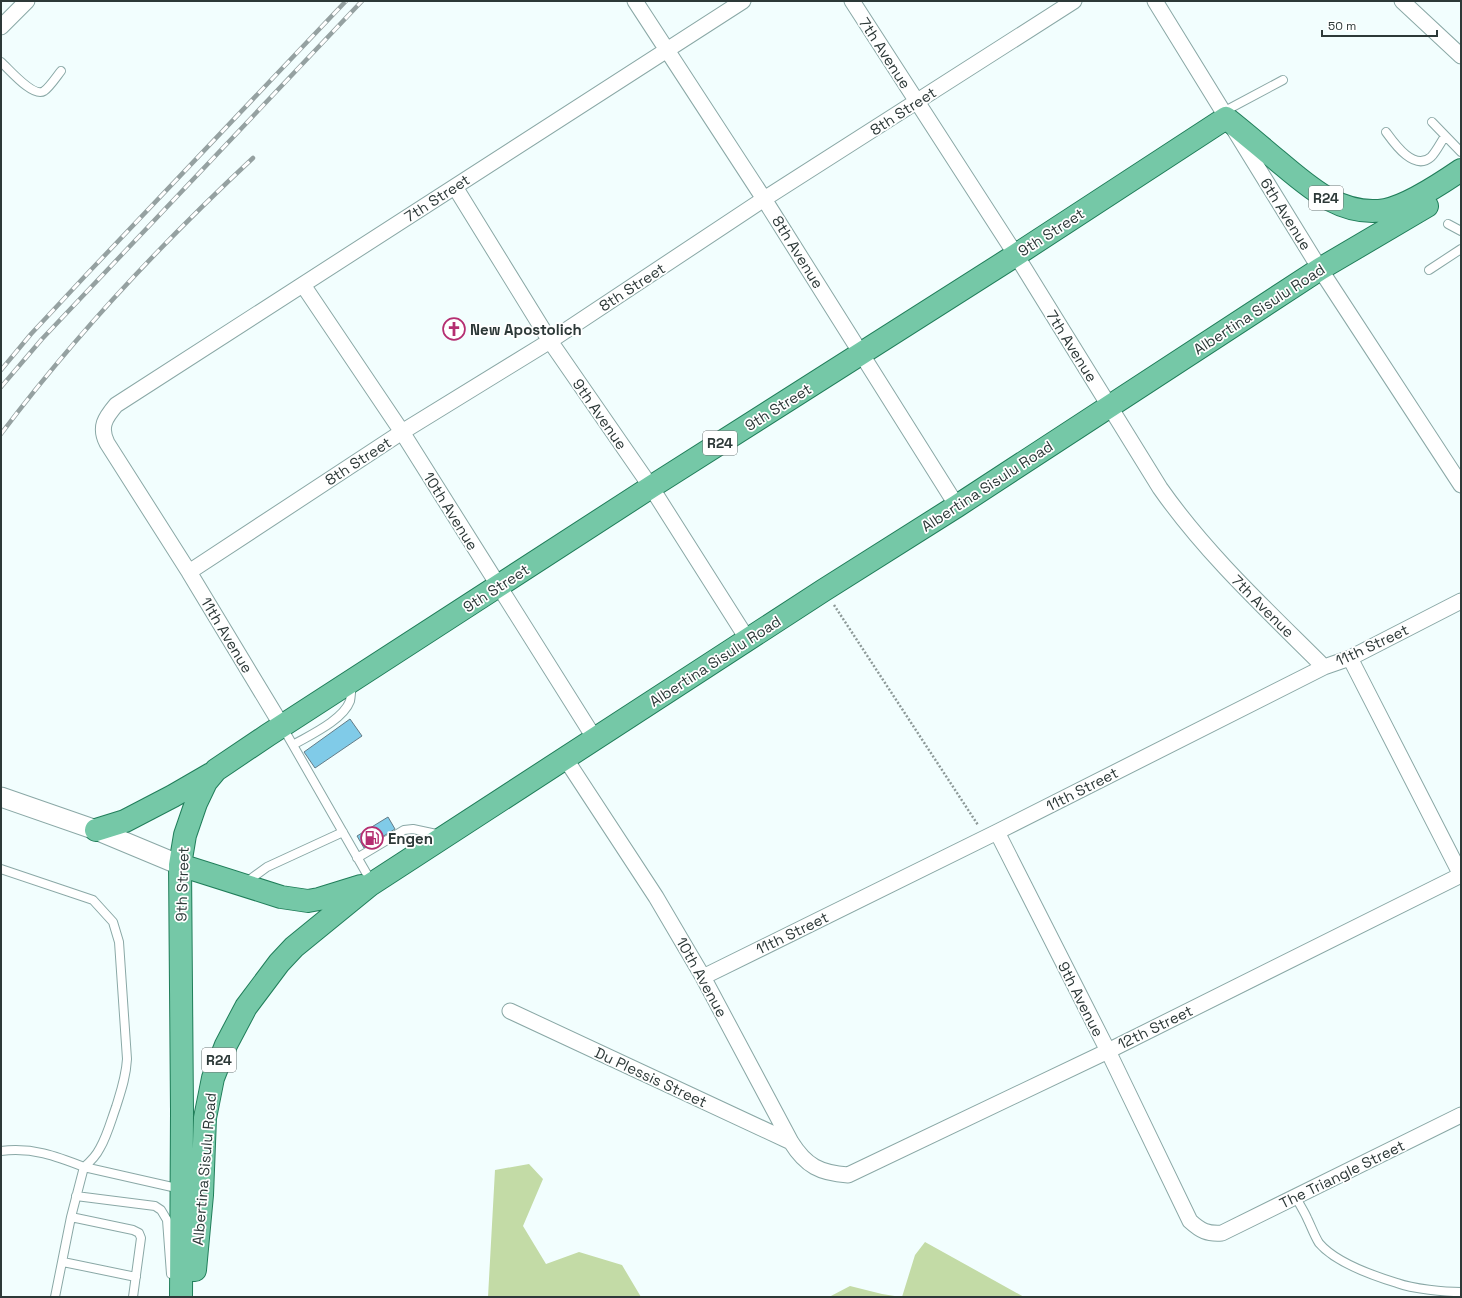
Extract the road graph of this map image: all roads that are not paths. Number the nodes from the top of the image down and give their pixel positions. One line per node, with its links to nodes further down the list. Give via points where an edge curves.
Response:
1 (27, 1): 8 (street)
2 (635, 1): 9 (street, 8th Avenue)
3 (743, 1): 9 (street, 7th Street)
4 (852, 1): 14 (street, 7th Avenue)
5 (1074, 1): 14 (street, 8th Street)
6 (1155, 1): 15 (street, 6th Avenue)
7 (1402, 1): 10 (street)
8 (1, 27)
9 (666, 50): 21 (street, 7th Street); 23 (street, 8th Avenue)
10 (1461, 56)
11 (1, 62): 12 (lane, via 31,90 38,92 44,91)
12 (61, 71)
13 (1284, 80): 15 (lane)
14 (917, 102): 23 (street, 8th Street); 27 (street, 7th Avenue)
15 (1224, 115): 20 (main road, R24, via 1316,192 1350,208 1370,212 1402,205); 27 (main road, 9th Street / R24); 28 (street, 6th Avenue)
16 (1432, 122): 18 (lane)
17 (1386, 132): 18 (lane, via 1396,147 1414,160 1423,161 1431,157)
18 (1445, 136): 19 (lane)
19 (1461, 152)
20 (1461, 170)
21 (455, 186): 30 (street, 7th Street); 31 (street, 9th Avenue)
22 (1461, 186): 28 (main road, Albertina Sisulu Road / R24)
23 (764, 200): 31 (street, 8th Street); 32 (street, 8th Avenue)
24 (1448, 224): 25 (lane)
25 (1461, 231)
26 (1461, 249): 29 (lane)
27 (1016, 255): 32 (main road, 9th Street / R24); 34 (street, 7th Avenue)
28 (1320, 269): 34 (main road, Albertina Sisulu Road / R24); 36 (street, 6th Avenue)
29 (1429, 270)
30 (303, 285): 33 (street, 7th Street); 35 (street, 10th Avenue)
31 (550, 341): 35 (street, 8th Street); 37 (street, 9th Avenue)
32 (863, 354): 37 (main road, 9th Street / R24); 38 (street, 8th Avenue)
33 (132, 395): 39 (street, 11th Avenue, via 108,413 103,434)
34 (1110, 406): 38 (main road, Albertina Sisulu Road / R24); 44 (street, 7th Avenue, via 1160,488 1188,526 1214,556)
35 (402, 432): 39 (street, 8th Street); 40 (street, 10th Avenue)
36 (1461, 485)
37 (651, 487): 40 (main road, 9th Street / R24); 42 (street, 9th Avenue)
38 (957, 506): 42 (main road, Albertina Sisulu Road / R24)
39 (189, 572): 46 (street, 11th Avenue)
40 (498, 587): 45 (main road, 9th Street / R24); 47 (street, 10th Avenue)
41 (1461, 601): 43 (street, 11th Street)
42 (748, 640): 47 (main road, Albertina Sisulu Road / R24)
43 (1350, 658): 44 (street, 11th Street); 59 (street)
44 (1324, 667): 54 (street, 11th Street)
45 (352, 681): 46 (main road, 9th Street / R24); 48 (lane, via 350,700 344,711)
46 (282, 726): 48 (lane, 11th Avenue); 50 (main road, 9th Street / R24)
47 (595, 739): 49 (main road, Albertina Sisulu Road / R24)
48 (293, 745): 53 (lane, 11th Avenue)
49 (565, 758): 55 (main road, Albertina Sisulu Road / R24); 62 (street, 10th Avenue, via 656,897)
50 (216, 770): 52 (main road, via 125,821); 57 (main road, 9th Street / R24, via 201,791 191,815)
51 (1, 797): 52 (street)
52 (96, 830): 57 (street)
53 (343, 832): 56 (lane, 11th Avenue); 61 (lane, via 267,867)
54 (991, 835): 62 (street, 11th Street); 64 (street, 9th Avenue)
55 (445, 836): 56 (lane, via 413,829 404,830); 60 (main road, Albertina Sisulu Road / R24)
56 (357, 858): 60 (lane, 11th Avenue)
57 (180, 865): 61 (main road); 70 (main road, 9th Street / R24)
58 (1, 869): 68 (lane, via 93,900 116,927 127,1070 106,1136 97,1153)
59 (1461, 875): 64 (street, 12th Street)
60 (371, 884): 61 (main road, via 308,901 281,897); 70 (main road, Albertina Sisulu Road / R24, via 278,963 236,1024 218,1062 208,1099)
61 (243, 885)
62 (703, 977): 66 (street, 10th Avenue)
63 (510, 1011): 66 (street, Du Plessis Street)
64 (1108, 1051): 69 (street, 12th Street); 74 (street, 9th Avenue, via 1190,1221 1199,1229 1210,1233)
65 (1461, 1115): 72 (street, The Triangle Street)
66 (791, 1142): 69 (street, 10th Avenue, via 806,1162 818,1170)
67 (1, 1151): 68 (lane, via 38,1151)
68 (84, 1167): 70 (lane); 71 (lane)
69 (848, 1175)
70 (192, 1192): 78 (main road, Albertina Sisulu Road / R24, via 197,1236)
71 (76, 1196): 73 (lane); 78 (lane, via 155,1206 161,1210 167,1220)
72 (1296, 1197): 74 (street, The Triangle Street); 77 (lane, via 1320,1243 1331,1253 1361,1269 1399,1284)
73 (71, 1217): 75 (lane); 76 (lane, via 139,1233 141,1238)
74 (1222, 1232)
75 (63, 1262): 76 (lane); 79 (lane)
76 (136, 1277): 80 (lane)
77 (1461, 1292)
78 (178, 1293)
79 (55, 1297)
80 (133, 1297)

